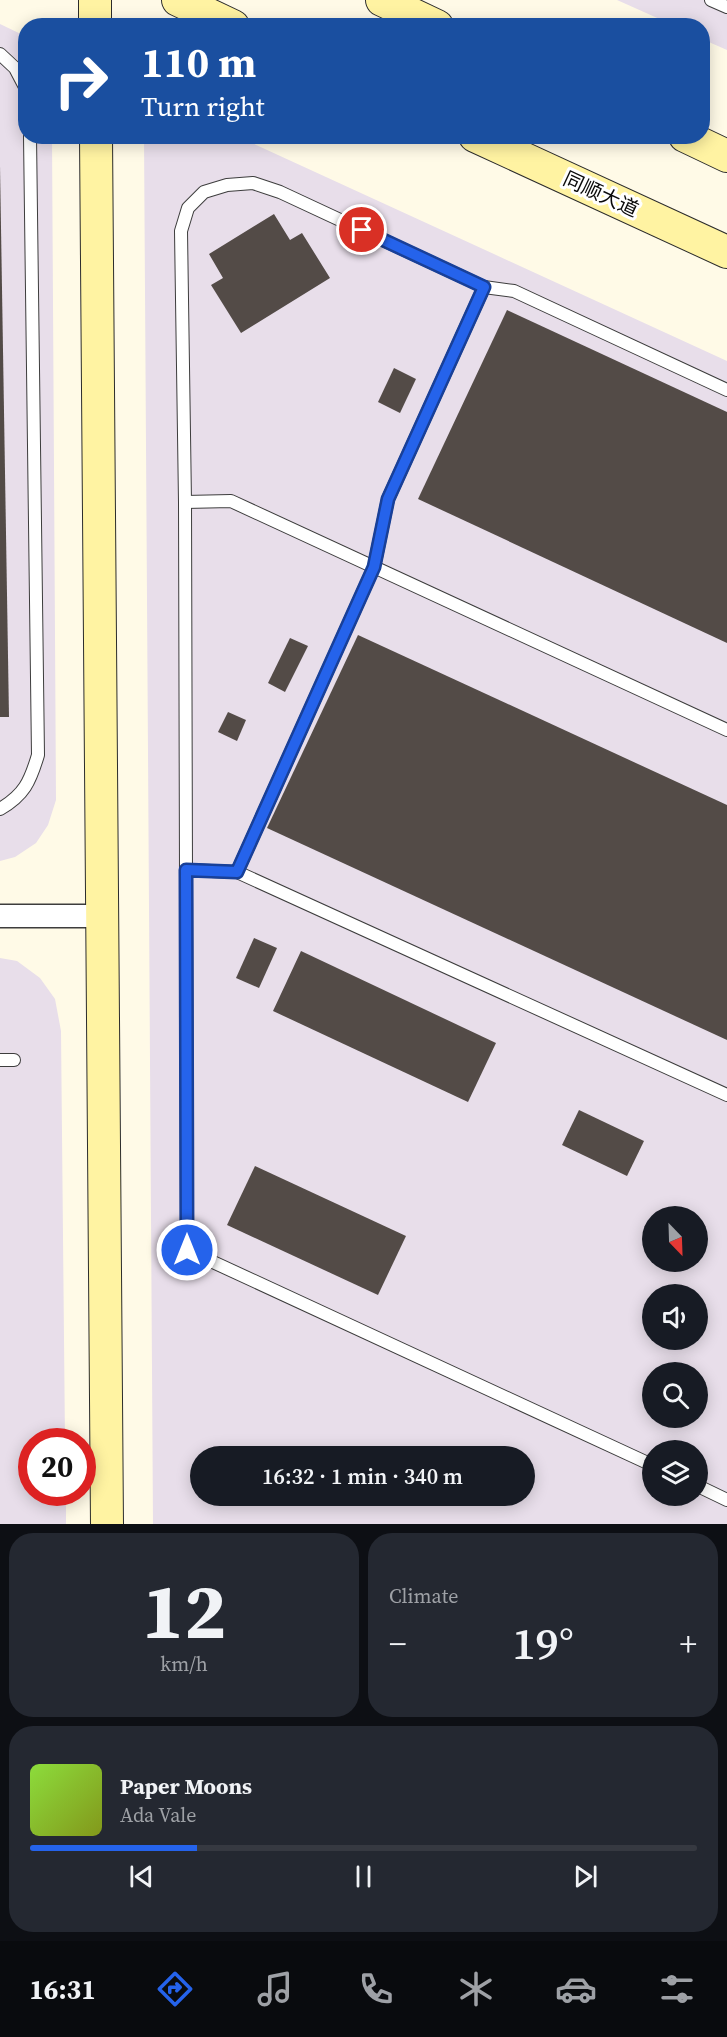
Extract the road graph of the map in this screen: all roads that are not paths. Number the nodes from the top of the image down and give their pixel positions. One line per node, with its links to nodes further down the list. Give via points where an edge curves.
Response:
1 (95, 0): 6 (street)
2 (178, 0): 7 (street)
3 (382, 0): 8 (street)
4 (711, 0): 5 (lane)
5 (727, 8)
6 (95, 18)
7 (216, 18)
8 (420, 18)
9 (0, 54): 10 (lane)
10 (18, 74)
11 (30, 144): 22 (lane, via 38,755 31,778 17,799)
12 (96, 144): 26 (street)
13 (492, 144): 16 (street, 同顺大道)
14 (702, 144): 15 (street)
15 (727, 156)
16 (727, 252)
17 (484, 287): 18 (lane, via 514,291); 19 (lane, via 280,192 253,183 204,192 188,208 181,231); 20 (lane, via 388,499)
18 (727, 390)
19 (185, 502): 20 (lane, via 231,501); 23 (lane)
20 (374, 567): 21 (lane); 24 (lane)
21 (727, 730)
22 (0, 809)
23 (186, 870): 24 (lane); 30 (lane, via 187,1250)
24 (237, 872): 29 (lane)
25 (0, 916): 26 (street)
26 (102, 916): 33 (street)
27 (0, 1060): 28 (lane)
28 (14, 1060)
29 (727, 1095)
30 (642, 1460)
31 (708, 1491): 32 (lane)
32 (727, 1500)
33 (107, 1524)

